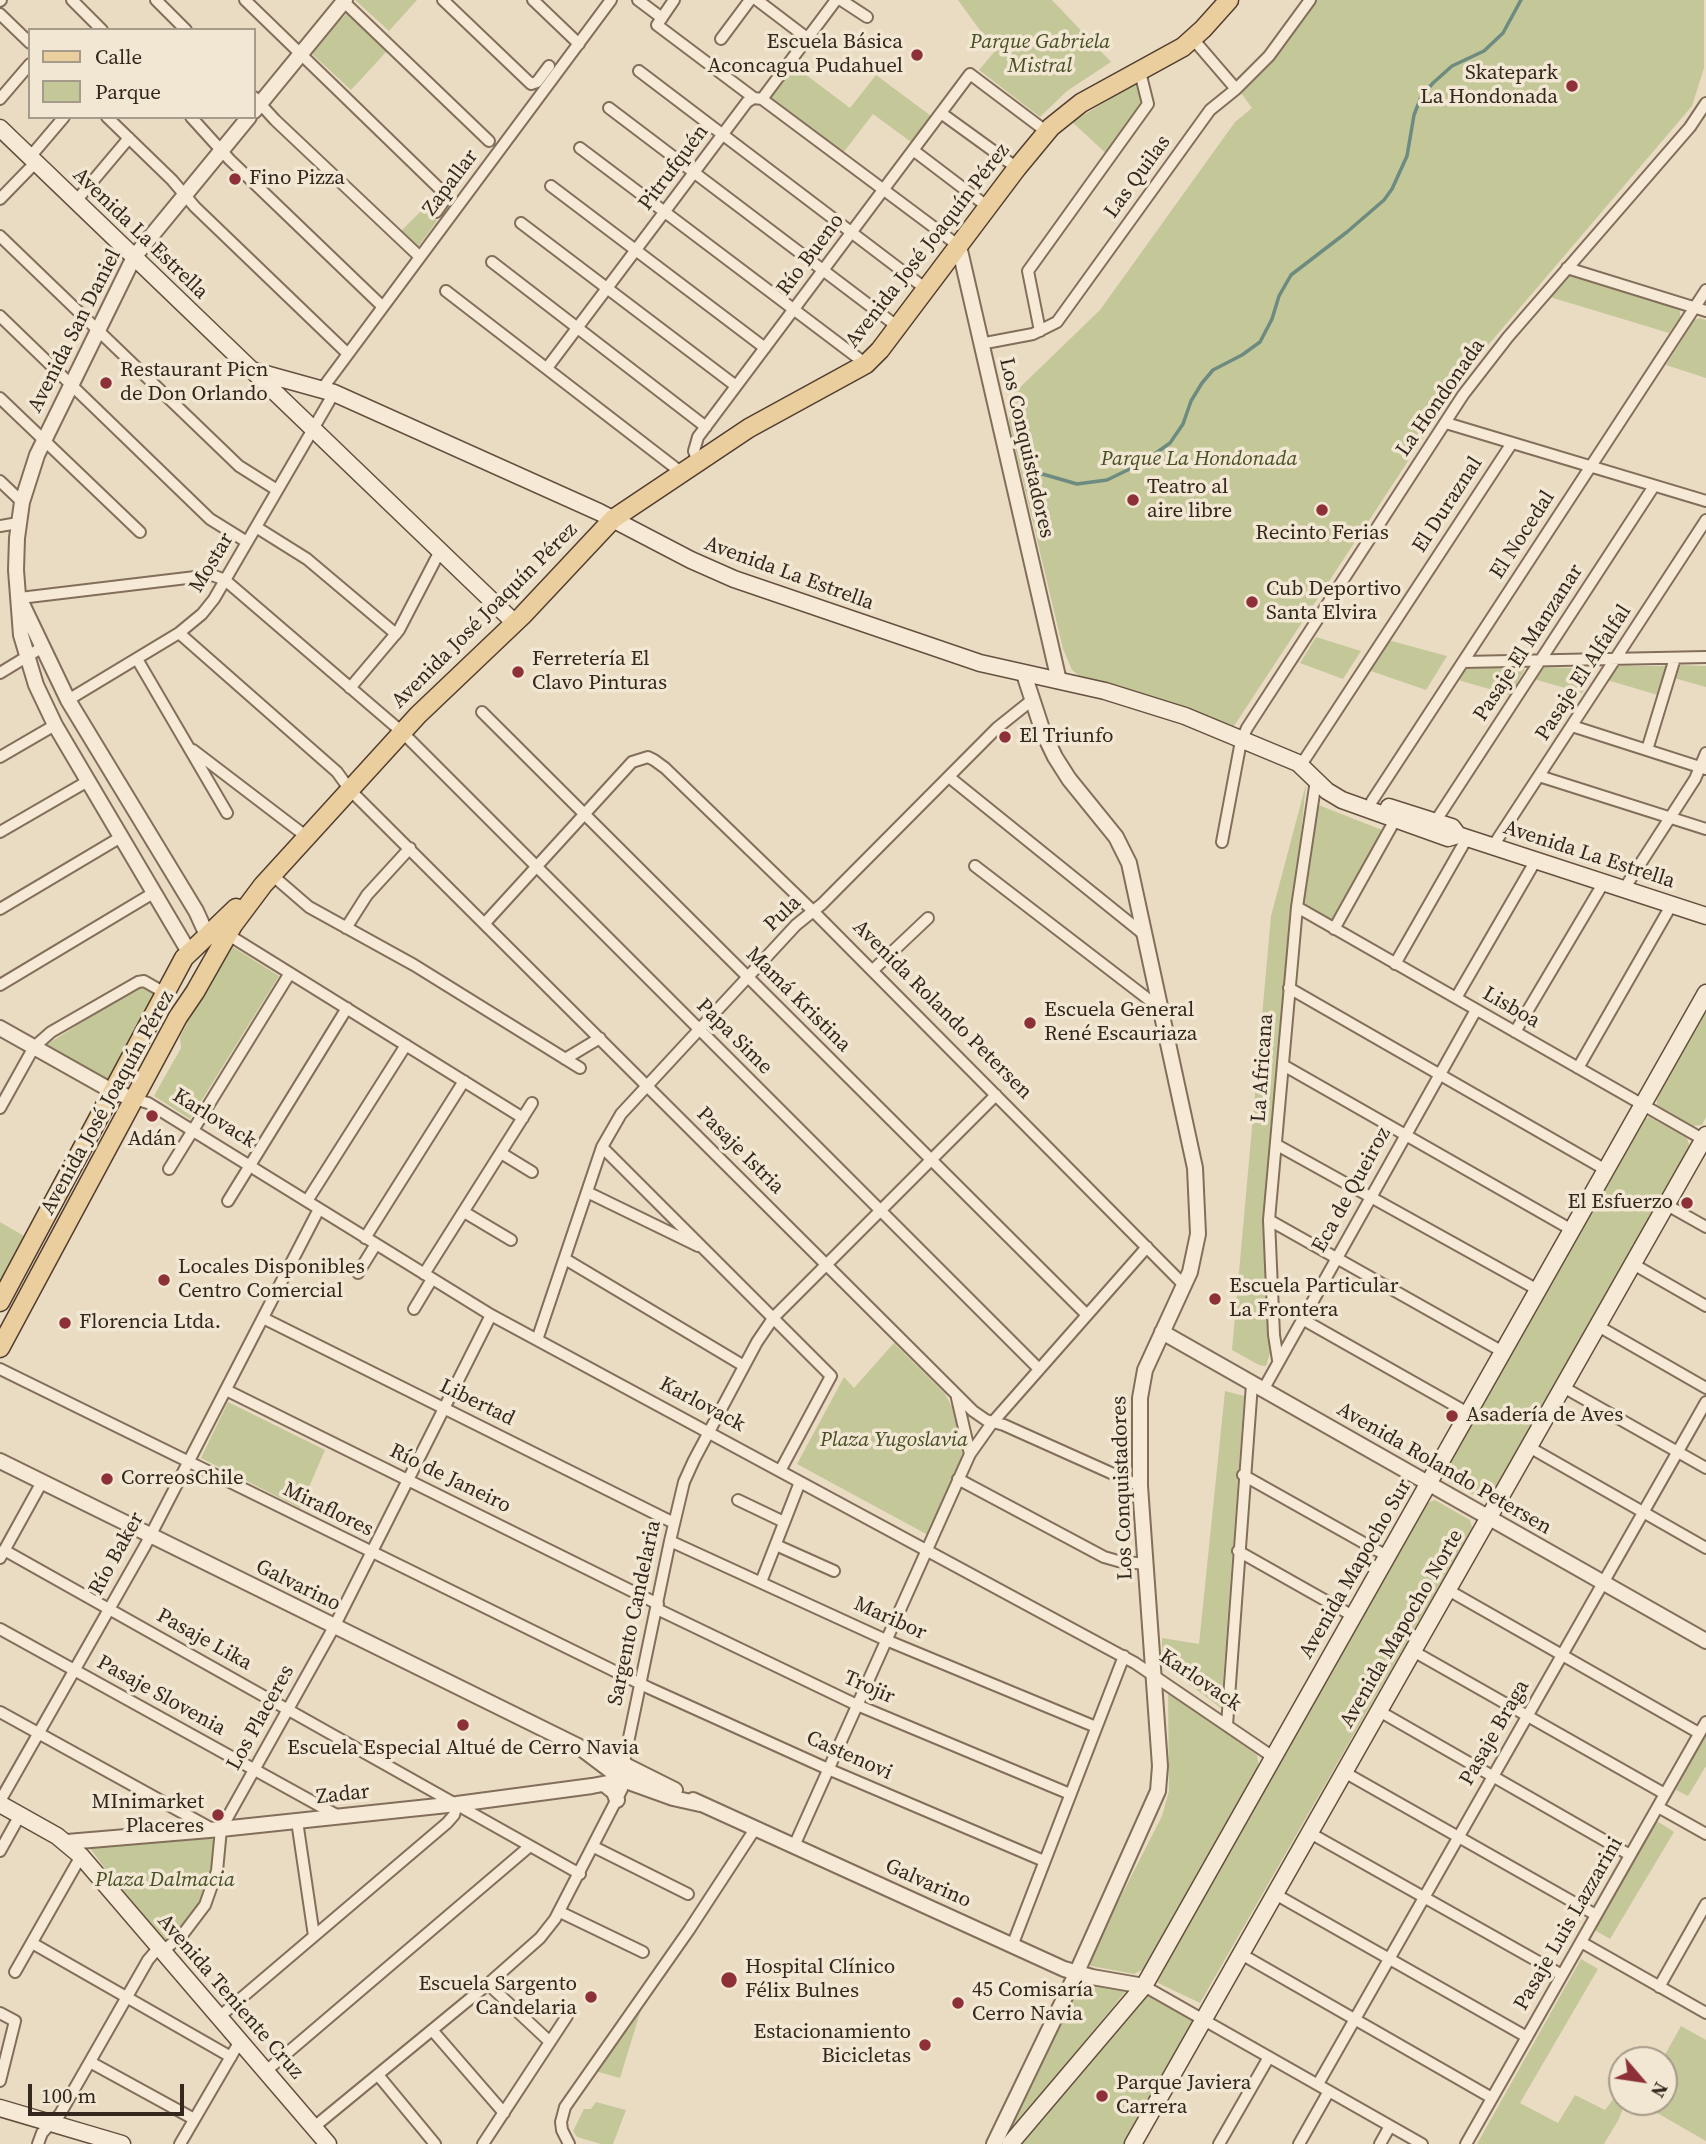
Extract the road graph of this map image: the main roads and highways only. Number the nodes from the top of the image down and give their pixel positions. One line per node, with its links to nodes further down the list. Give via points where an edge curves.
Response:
1 (1222, 3): 4 (main road, Avenida José Joaquín Pérez, via 1193,39 1173,54 1073,108 1047,132 866,365 764,419)
2 (0, 128): 3 (main road, Avenida La Estrella)
3 (251, 370): 4 (main road, Avenida La Estrella, via 328,391); 5 (main road, Avenida La Estrella)
4 (613, 519): 5 (main road, Avenida José Joaquín Pérez); 6 (main road, Avenida La Estrella, via 734,579 980,663 1105,691 1172,712 1301,765)
5 (515, 623): 8 (main road, Avenida José Joaquín Pérez, via 435,697)
6 (1319, 782): 7 (main road, Avenida La Estrella, via 1452,827); 7 (main road, Avenida La Estrella, via 1342,800 1395,820 1448,838)
7 (1463, 836): 9 (main road, Avenida La Estrella)
8 (268, 880): 10 (main road, Avenida José Joaquín Pérez); 12 (main road, Avenida José Joaquín Pérez, via 227,934)
9 (1706, 916)
10 (207, 935): 12 (main road, via 204,960); 14 (main road, Avenida José Joaquín Pérez, via 189,953 165,993)
11 (1706, 993): 22 (main road, Avenida Mapocho Sur, via 1144,1986)
12 (180, 1013): 15 (main road, Avenida José Joaquín Pérez)
13 (1705, 1139): 23 (main road, Avenida Mapocho Norte)
14 (23, 1259): 15 (main road); 16 (main road, Avenida José Joaquín Pérez)
15 (43, 1270): 17 (main road, Avenida José Joaquín Pérez)
16 (0, 1302)
17 (0, 1348)
18 (0, 1803): 21 (main road, Avenida Teniente Cruz, via 67,1842 81,1856)
19 (0, 2108): 20 (main road)
20 (121, 2144)
21 (328, 2144)
22 (1010, 2144)
23 (1133, 2144)

